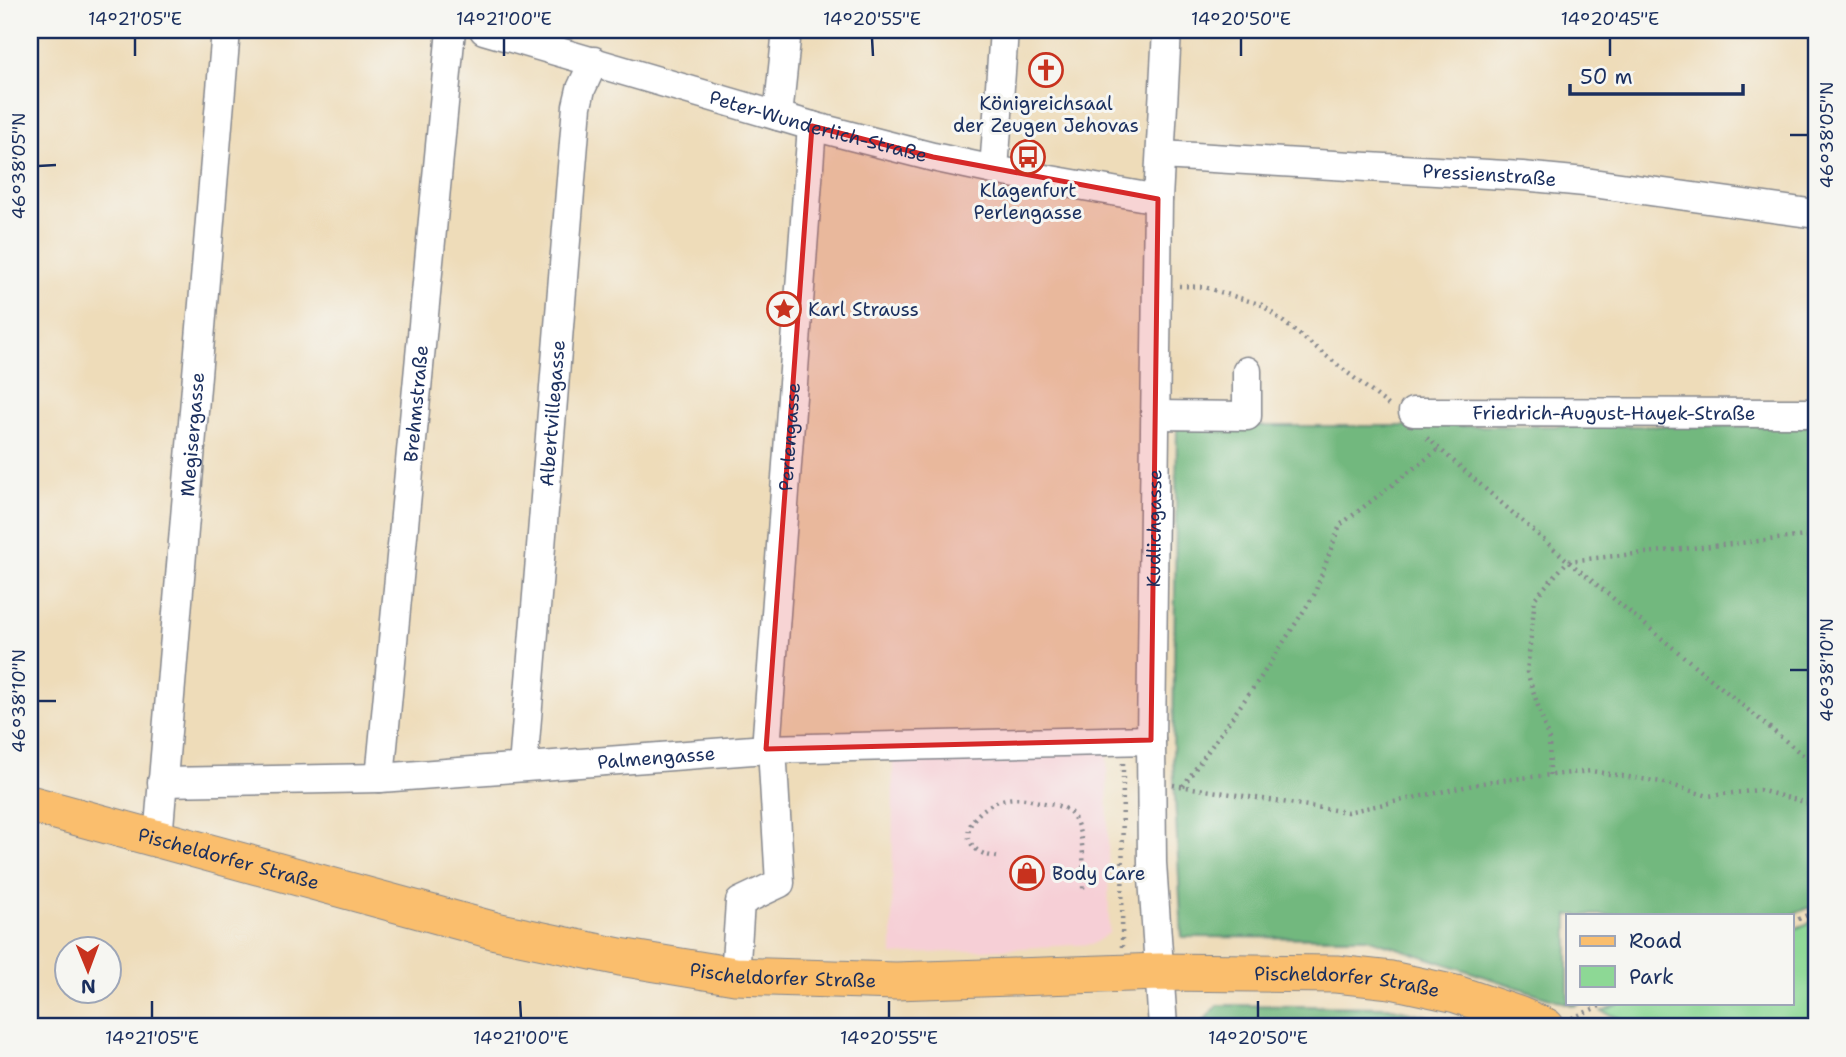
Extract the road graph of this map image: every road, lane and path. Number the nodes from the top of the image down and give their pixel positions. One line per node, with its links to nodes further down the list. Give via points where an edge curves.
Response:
1 (226, 30): 29 (street, Megisergasse)
2 (452, 30): 28 (street, Brehmstraße)
3 (484, 30): 7 (street, Peter-Wunderlich-Straße)
4 (788, 30): 8 (street)
5 (1004, 30): 11 (street)
6 (1167, 30): 10 (street, Kudlichgasse)
7 (594, 61): 8 (street, Peter-Wunderlich-Straße); 26 (street, Albertvillegasse, via 577,106)
8 (778, 116): 9 (street, Peter-Wunderlich-Straße)
9 (812, 126): 11 (street, Peter-Wunderlich-Straße); 24 (street, Perlengasse)
10 (1161, 155): 12 (street, Kudlichgasse); 13 (street, Pressienstraße, via 1535,177)
11 (994, 170): 12 (street, Peter-Wunderlich-Straße)
12 (1158, 199): 17 (street, Kudlichgasse)
13 (1816, 214)
14 (1171, 285): 18 (path, via 1204,287 1262,305)
15 (1247, 371): 17 (street, via 1247,416)
16 (1816, 413): 18 (street, Friedrich-August-Hayek-Straße)
17 (1156, 415): 23 (street, Kudlichgasse)
18 (1410, 418): 19 (path)
19 (1439, 449): 21 (path); 31 (path, via 1340,525 1314,595)
20 (1816, 535): 21 (path)
21 (1568, 561): 25 (path); 27 (path, via 1535,598 1527,672 1549,740)
22 (1123, 740): 23 (street, Palmengasse); 24 (street, Palmengasse); 40 (path)
23 (1152, 740): 39 (street, Kudlichgasse, via 1152,863)
24 (769, 749): 26 (street, Palmengasse); 41 (street, Perlengasse, via 780,883 740,902)
25 (1816, 766)
26 (523, 767): 28 (street, Palmengasse)
27 (1550, 775): 31 (path, via 1492,781 1346,812); 33 (path, via 1591,771 1661,782 1708,796 1759,790)
28 (380, 778): 29 (street, Palmengasse)
29 (162, 782): 34 (street, Megisergasse)
30 (1166, 785): 31 (path)
31 (1182, 786)
32 (30, 804): 34 (main road, Pischeldorfer Straße)
33 (1816, 804)
34 (158, 839): 41 (main road, Pischeldorfer Straße, via 496,931)
35 (997, 857): 36 (path, via 973,846 967,830 991,804 1022,798 1056,805 1069,810 1078,825)
36 (1083, 890)
37 (1816, 911): 38 (path)
38 (1794, 921)
39 (1159, 972): 40 (main road, Pischeldorfer Straße); 43 (main road, Pischeldorfer Straße, via 1336,974 1391,980 1456,994); 44 (street, Kudlichgasse)
40 (1122, 973): 41 (main road, Pischeldorfer Straße, via 895,981)
41 (735, 976)
42 (1603, 1004): 43 (path)
43 (1532, 1023)
44 (1163, 1027)

